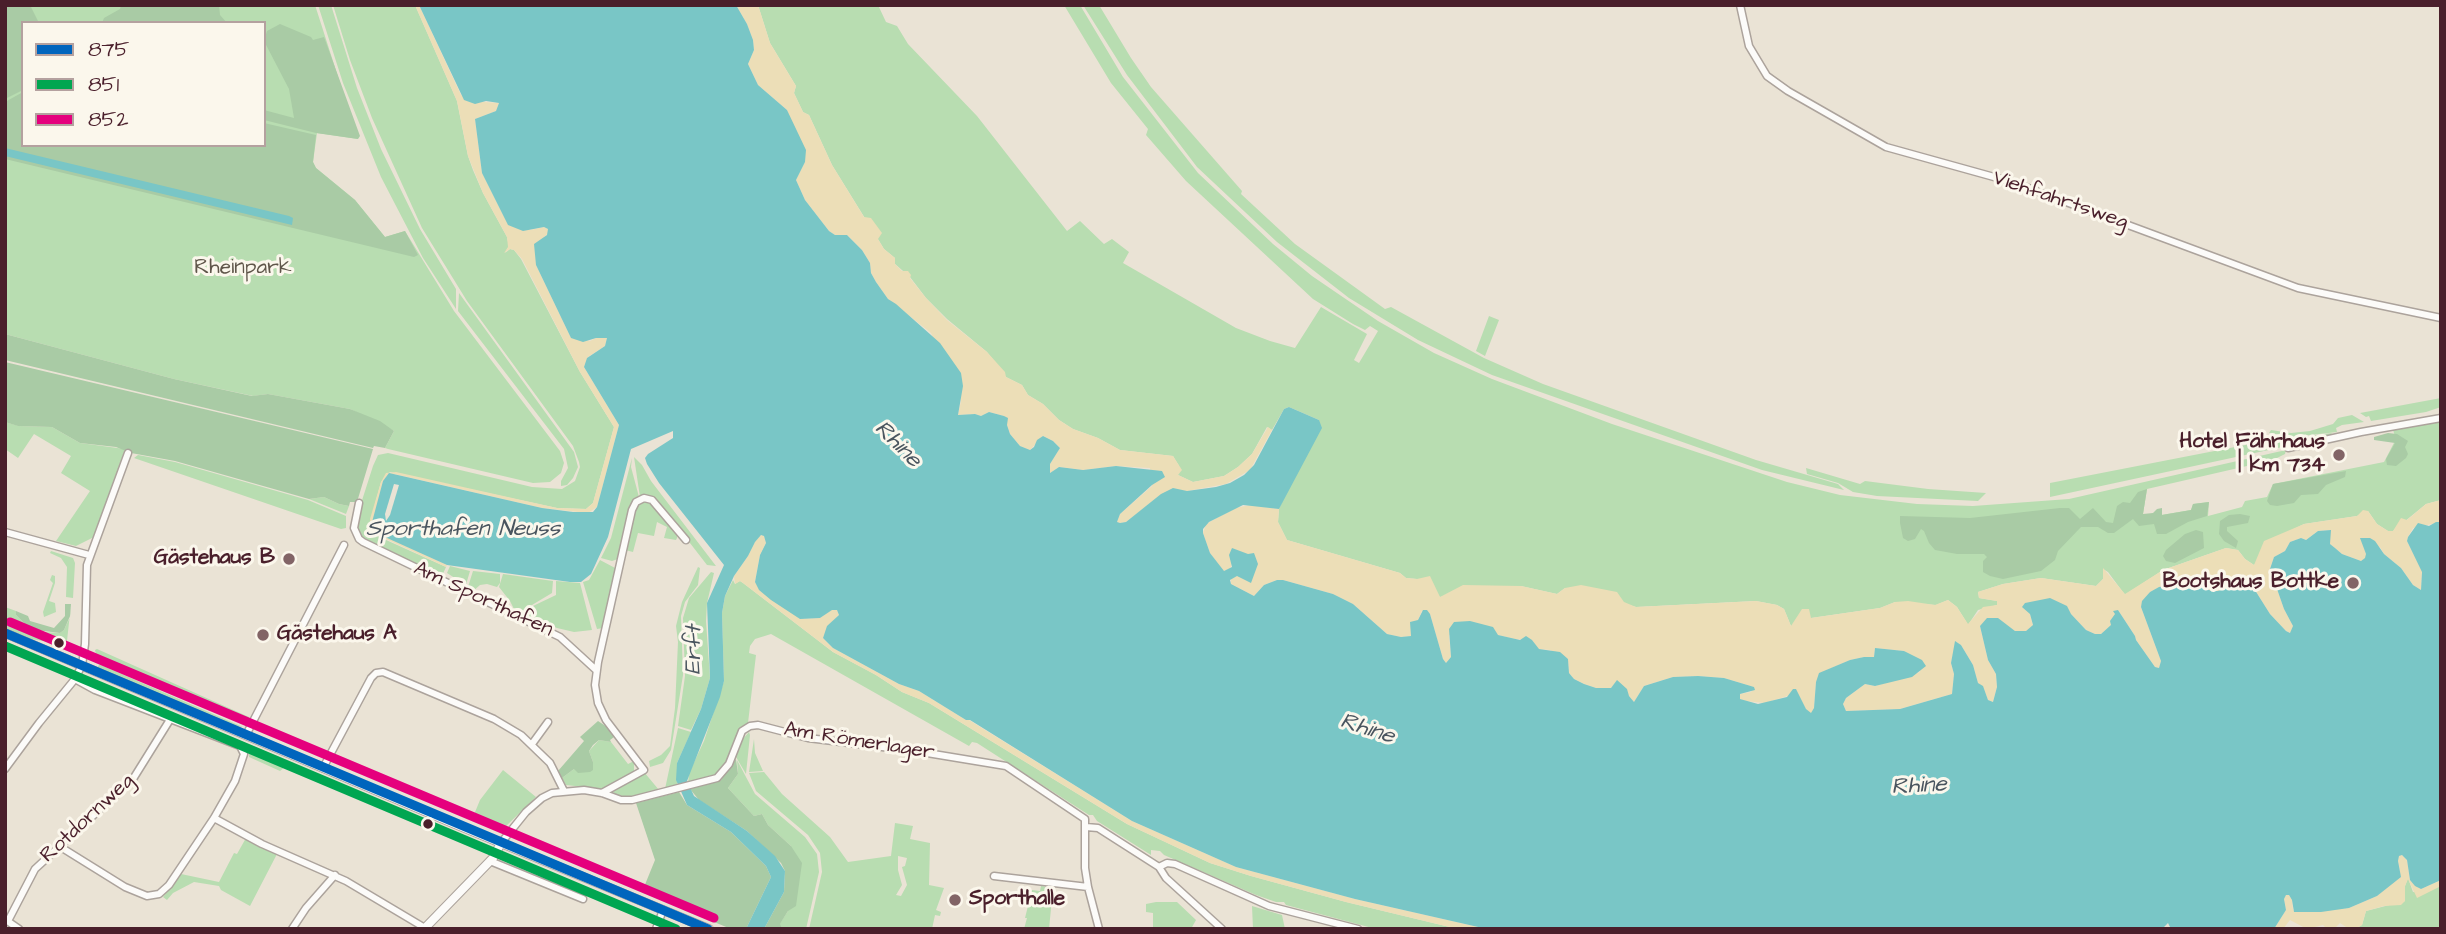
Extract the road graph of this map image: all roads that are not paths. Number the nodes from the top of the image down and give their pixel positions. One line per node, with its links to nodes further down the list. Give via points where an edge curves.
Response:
1 (1740, 5): 2 (street, Viehfahrtsweg, via 1749,47 1769,78 1886,147 2012,183 2298,288)
2 (2441, 318)
3 (2441, 418): 4 (street)
4 (2288, 448)
5 (128, 453): 10 (street)
6 (359, 503): 13 (street, Am Sporthafen, via 354,528 363,542 560,637)
7 (5, 532): 10 (street)
8 (686, 540): 13 (street, via 652,500 640,498 633,505)
9 (344, 545): 17 (street)
10 (89, 555): 12 (street)
11 (5, 633): 12 (main road)
12 (82, 666): 14 (street); 17 (main road)
13 (596, 670): 22 (street, via 602,712 644,770)
14 (75, 679): 15 (street); 20 (street)
15 (171, 718): 23 (street, via 240,746 244,754); 26 (street, Rotdornweg, via 134,779)
16 (548, 722): 18 (street)
17 (246, 735): 19 (main road)
18 (532, 744): 19 (street, via 494,719 379,672 371,678); 21 (street, via 550,763)
19 (323, 768): 25 (main road)
20 (5, 769)
21 (564, 791): 22 (street); 25 (street, via 542,798)
22 (602, 793): 24 (street, Am Römerlager, via 626,801 722,775 740,734 755,725 808,738 1006,766 1083,817)
23 (214, 818): 26 (street, via 169,885 155,895 125,887); 29 (street)
24 (1086, 827): 28 (street, via 1098,828); 31 (street)
25 (501, 843): 27 (main road); 33 (main road)
26 (59, 846): 34 (street, Rotdornweg, via 35,869)
27 (490, 861): 32 (street); 35 (main road)
28 (1159, 867): 41 (street); 42 (street, via 1175,864 1269,906)
29 (335, 875): 35 (street); 37 (street)
30 (994, 876): 31 (street)
31 (1088, 887): 40 (street)
32 (583, 899)
33 (663, 910): 38 (street); 39 (main road)
34 (6, 921): 36 (street)
35 (424, 928)
36 (19, 929)
37 (292, 929)
38 (656, 929)
39 (709, 929)
40 (1099, 929)
41 (1222, 929)
42 (1358, 929)

